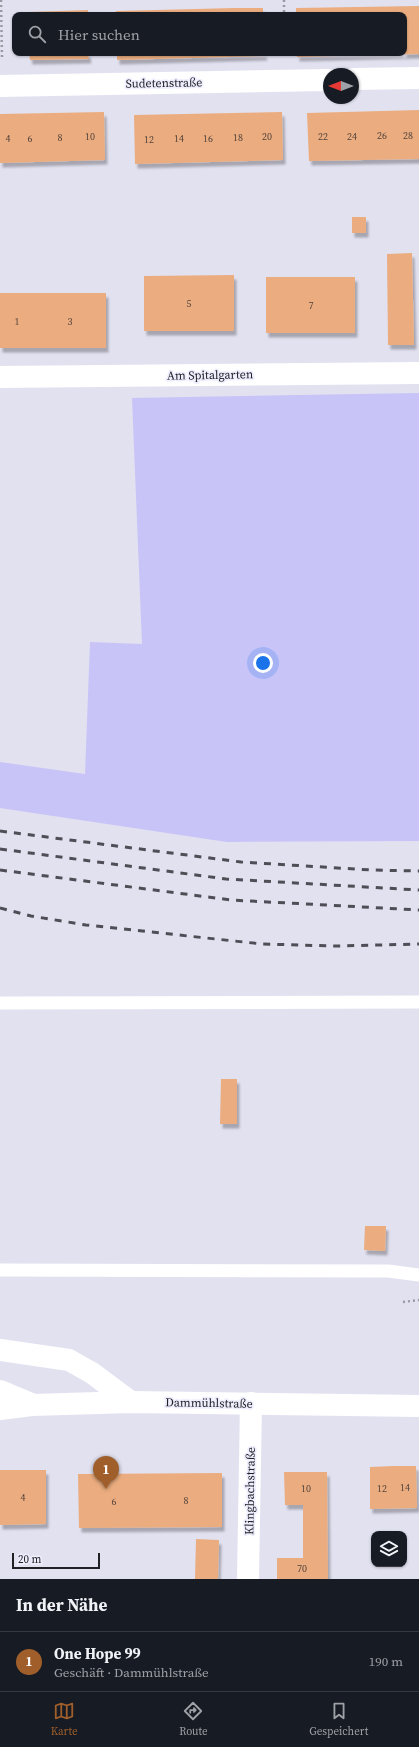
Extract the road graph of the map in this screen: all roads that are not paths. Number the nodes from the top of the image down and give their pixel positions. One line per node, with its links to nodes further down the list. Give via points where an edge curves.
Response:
1 (419, 78): 2 (street)
2 (359, 79)
3 (323, 80): 4 (street, Sudetenstraße)
4 (1, 86)
5 (419, 373): 6 (street, Am Spitalgarten)
6 (0, 377)
7 (414, 1002): 8 (lane)
8 (0, 1003)
9 (0, 1270): 10 (lane, via 388,1271)
10 (419, 1275)
11 (0, 1350): 13 (street, via 69,1360 92,1373)
12 (0, 1391): 15 (street)
13 (131, 1402): 14 (street, Dammühlstraße); 15 (street, Dammühlstraße)
14 (251, 1404): 16 (street, Dammühlstraße); 18 (street, Klingbachstraße)
15 (32, 1405): 17 (street, Dammühlstraße)
16 (419, 1406)
17 (0, 1408)
18 (248, 1579)

